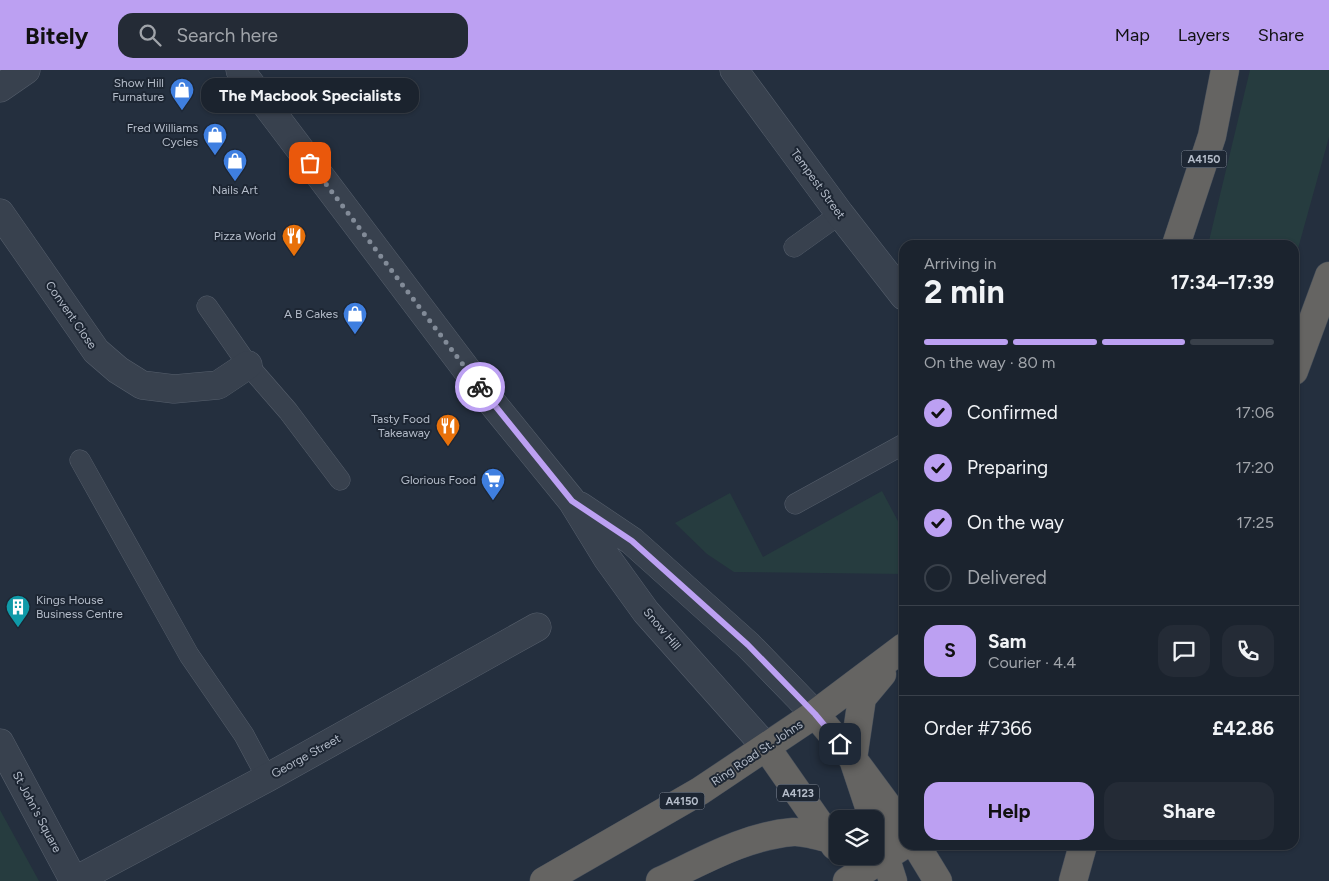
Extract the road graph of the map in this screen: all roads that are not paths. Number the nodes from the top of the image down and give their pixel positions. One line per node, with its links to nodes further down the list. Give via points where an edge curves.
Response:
1 (26, 70): 5 (street)
2 (240, 70): 18 (street, Snow Hill, via 485,394)
3 (734, 70): 7 (street, Tempest Street)
4 (1224, 70): 8 (highway, A4150, via 1212,136)
5 (0, 88)
6 (0, 213): 14 (street, Convent Close, via 96,352 142,385 174,389 218,385)
7 (840, 214): 9 (lane); 11 (street, Tempest Street)
8 (1178, 240)
9 (794, 247)
10 (1329, 276): 13 (highway)
11 (899, 290)
12 (207, 306): 14 (lane)
13 (1299, 357)
14 (248, 365): 17 (lane)
15 (899, 447): 19 (lane)
16 (80, 460): 27 (lane, via 189,656 244,735)
17 (340, 480)
18 (572, 501): 23 (street, Snow Hill, via 632,541 748,645); 25 (street, Snow Hill, via 646,612)
19 (795, 504)
20 (537, 627): 27 (street, George Street)
21 (899, 652): 23 (highway, A4150)
22 (899, 654): 26 (highway, via 862,698)
23 (815, 714): 25 (highway, Ring Road St. Johns / A4150); 26 (highway)
24 (0, 743): 36 (street, St John's Square)
25 (766, 747): 30 (highway, A4123); 37 (highway, Ring Road St. Johns / A4150, via 700,792)
26 (853, 759): 28 (highway); 29 (highway)
27 (267, 778): 36 (street, George Street)
28 (870, 810)
29 (899, 821)
30 (829, 838)
31 (884, 845): 35 (highway)
32 (919, 850): 40 (highway)
33 (1082, 850): 41 (highway)
34 (829, 852): 38 (highway, via 794,832 759,838)
35 (890, 859): 39 (highway)
36 (74, 881)
37 (544, 881)
38 (660, 881)
39 (915, 881)
40 (938, 881)
41 (1073, 881)

